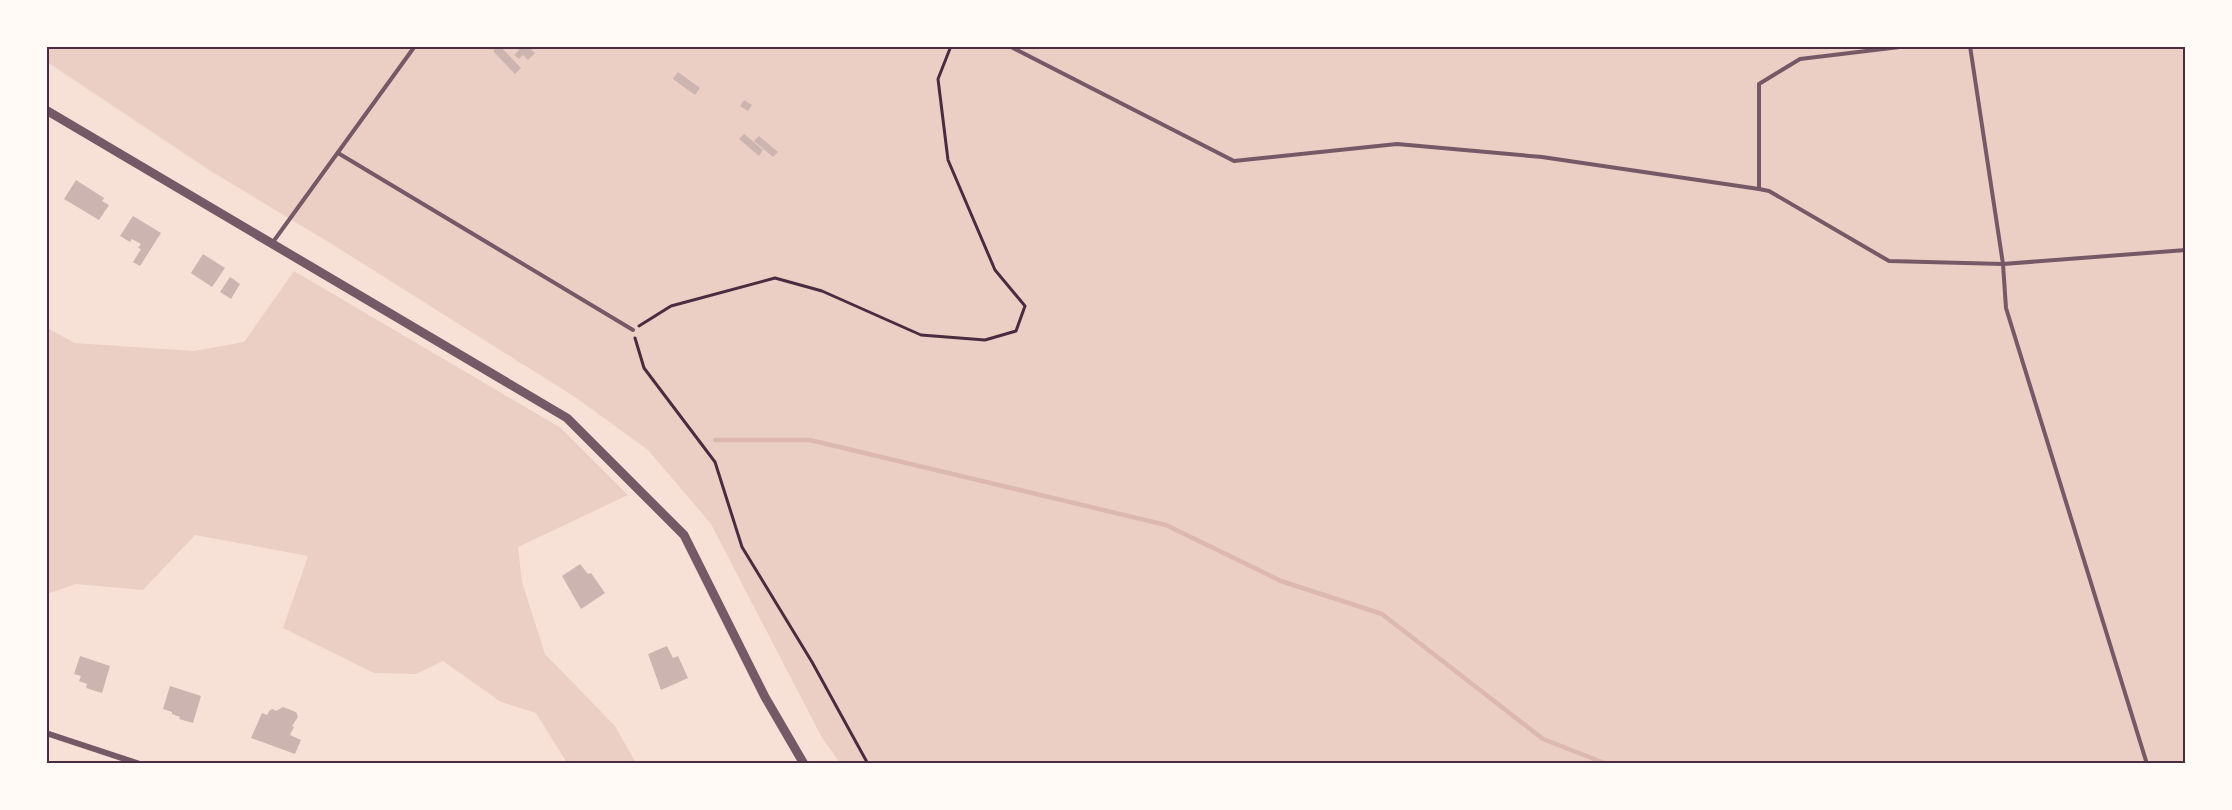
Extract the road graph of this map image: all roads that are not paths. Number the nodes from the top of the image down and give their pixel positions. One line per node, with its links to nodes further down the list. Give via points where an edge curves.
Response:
1 (415, 46): 6 (lane)
2 (1009, 46): 7 (lane, via 1233,161 1397,144 1542,157)
3 (1908, 46): 7 (lane, via 1800,59 1759,84)
4 (1970, 46): 10 (lane)
5 (46, 110): 8 (street)
6 (338, 153): 8 (lane); 11 (lane)
7 (1759, 189): 10 (lane, via 1769,191 1889,261)
8 (273, 243): 14 (street, via 567,418 684,535 765,698)
9 (2186, 250): 10 (lane)
10 (2003, 264): 15 (lane, via 2006,308)
11 (633, 330)
12 (46, 734): 13 (street)
13 (140, 764)
14 (804, 764)
15 (2147, 764)

